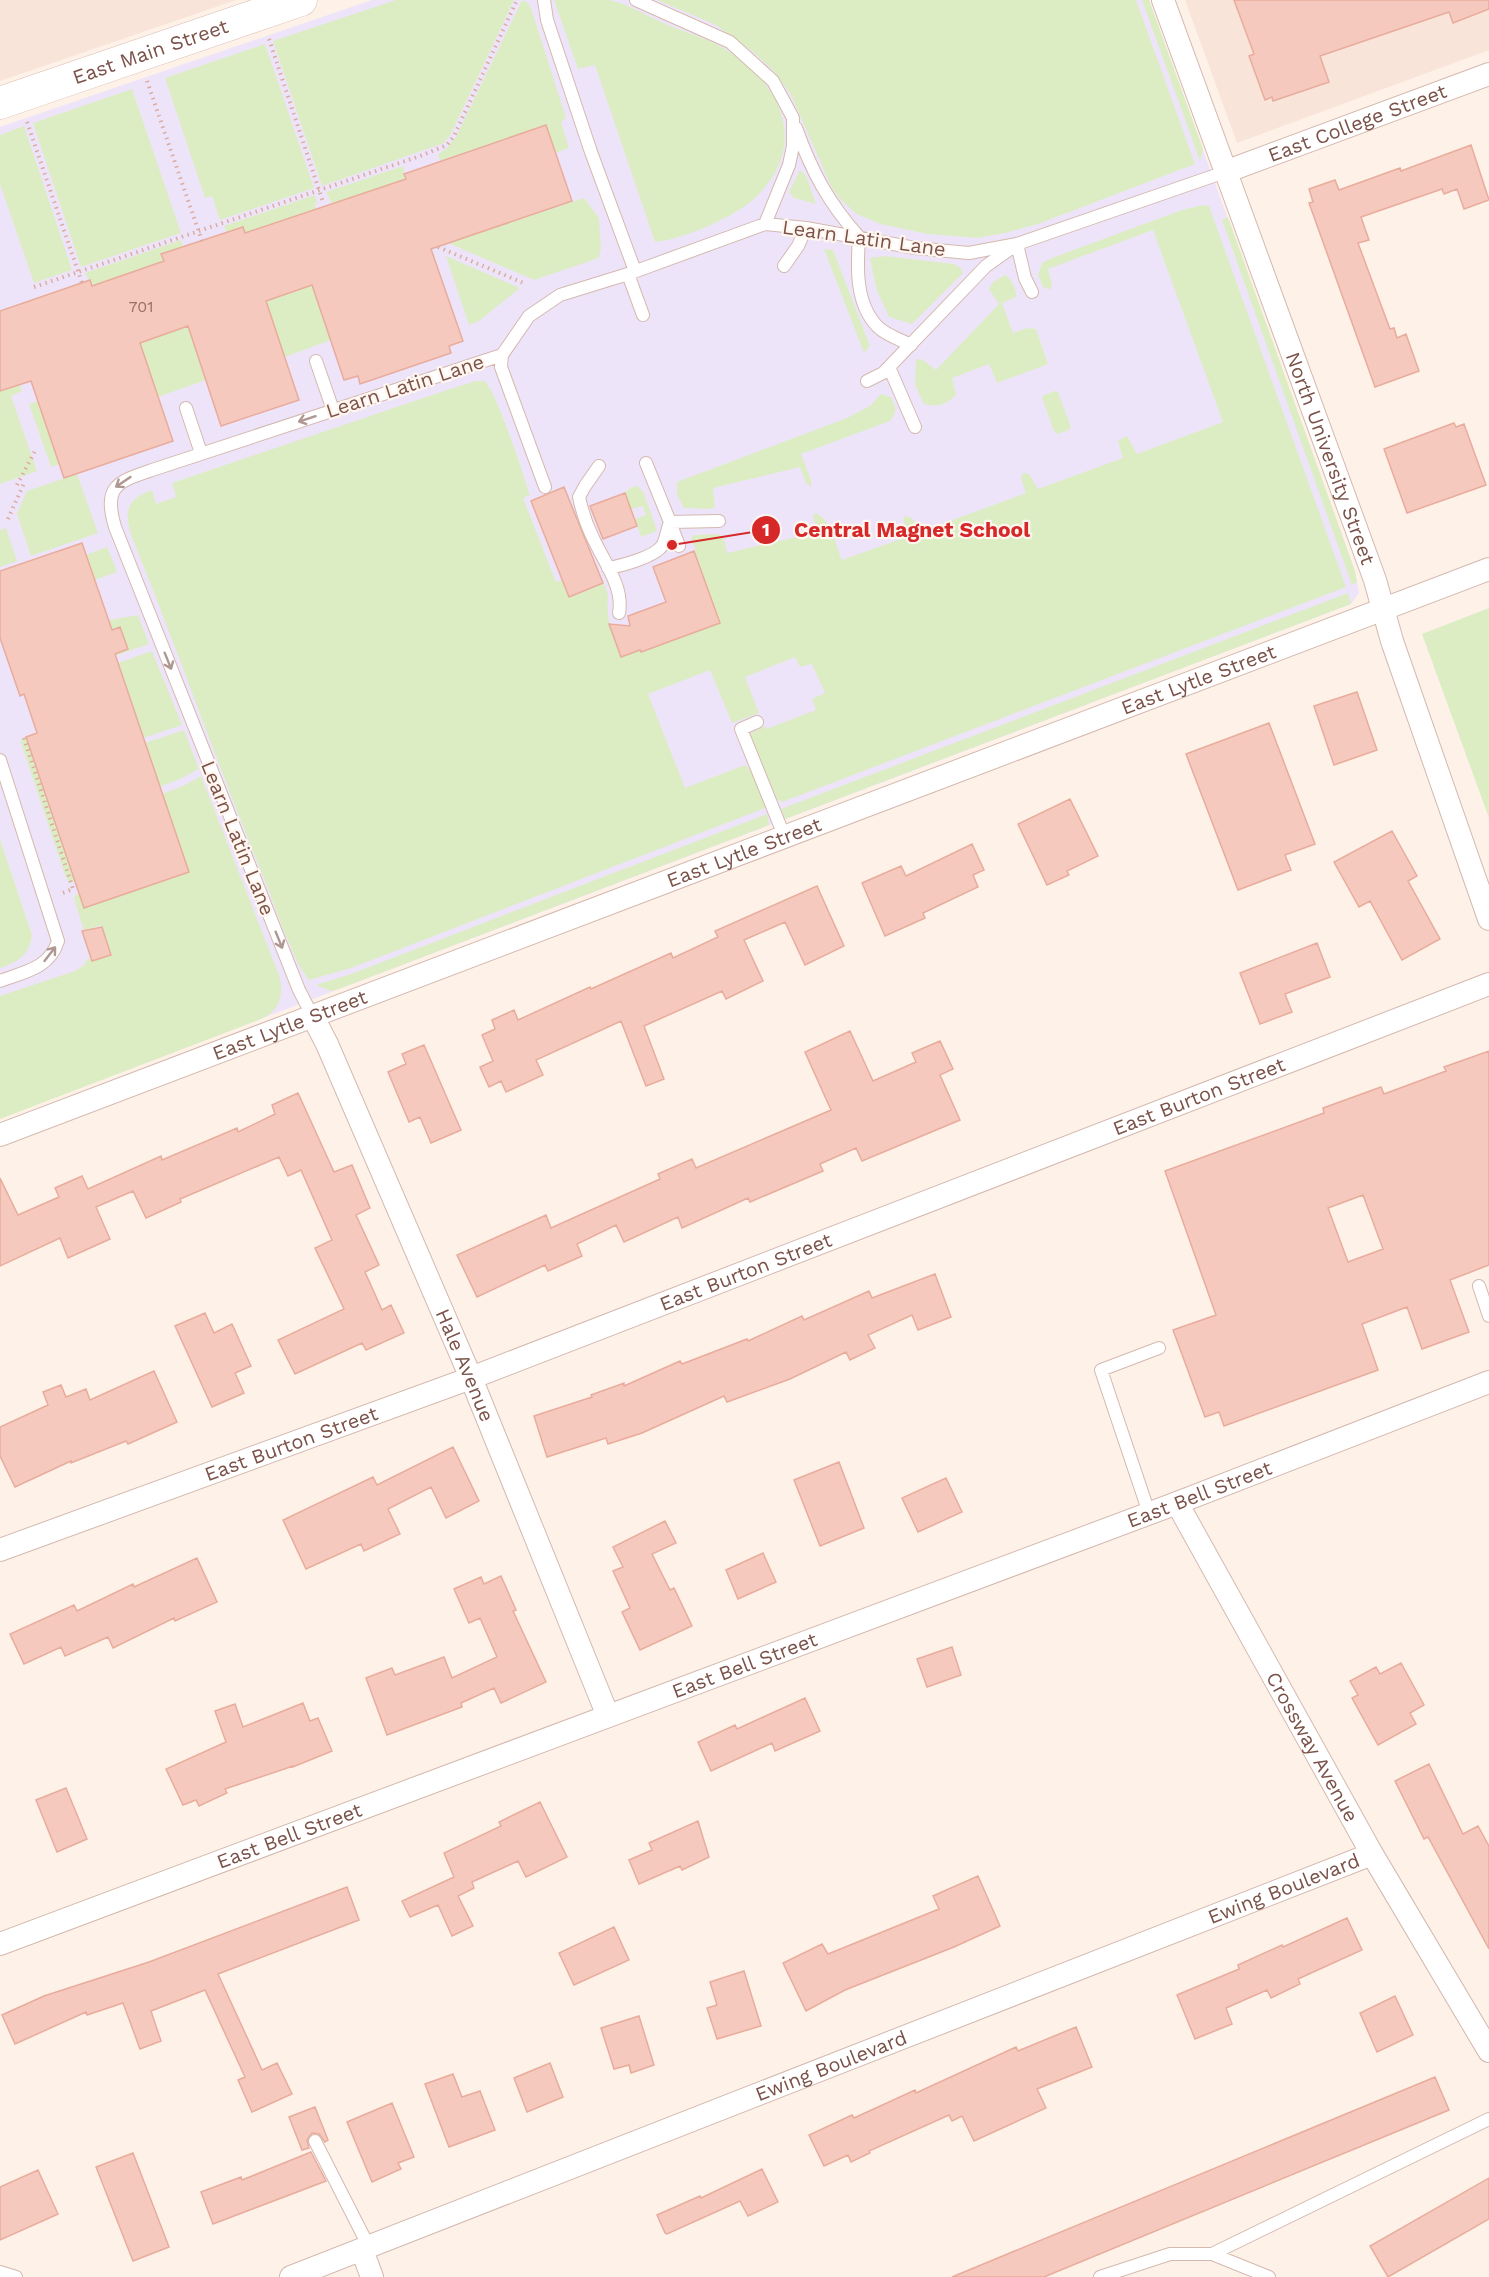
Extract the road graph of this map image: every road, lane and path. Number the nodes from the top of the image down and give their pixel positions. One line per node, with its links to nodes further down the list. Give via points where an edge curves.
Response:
1 (302, 0): 9 (street, East Main Street)
2 (517, 0): 13 (path, via 447,145)
3 (544, 0): 24 (lane, via 547,20)
4 (636, 0): 10 (lane, via 730,42 773,81)
5 (1164, 0): 12 (street, North University Street)
6 (268, 38): 13 (path)
7 (1489, 74): 12 (street, East College Street)
8 (147, 80): 17 (path)
9 (0, 103)
10 (793, 118): 15 (lane, via 789,165); 18 (lane, via 818,180 836,211)
11 (27, 121): 23 (path)
12 (1225, 172): 20 (lane, Learn Latin Lane); 51 (street, North University Street)
13 (319, 190): 14 (path); 17 (path)
14 (323, 202)
15 (765, 224): 16 (lane, Learn Latin Lane); 24 (lane, Learn Latin Lane)
16 (806, 228): 18 (lane, Learn Latin Lane); 22 (lane)
17 (199, 231): 19 (path); 23 (path)
18 (859, 237): 20 (lane, Learn Latin Lane, via 969,253); 30 (lane, via 857,271 862,302 878,327)
19 (202, 241)
20 (1017, 244): 28 (lane); 30 (lane, via 986,266)
21 (438, 247): 26 (path)
22 (784, 266)
23 (78, 272): 25 (path); 27 (path)
24 (632, 273): 29 (lane); 31 (lane, Learn Latin Lane, via 560,295 529,316)
25 (82, 283)
26 (526, 284)
27 (33, 287)
28 (1032, 292)
29 (643, 315)
30 (911, 345): 33 (lane)
31 (502, 354): 36 (lane, Learn Latin Lane); 44 (lane, via 501,367)
32 (316, 361): 36 (lane)
33 (889, 367): 34 (lane); 37 (lane)
34 (867, 381)
35 (186, 408): 39 (lane)
36 (333, 410): 39 (lane, Learn Latin Lane, one-way to 39)
37 (915, 427)
38 (35, 451): 43 (path)
39 (201, 453): 61 (lane, Learn Latin Lane, one-way to 61, via 123,480 111,495 110,510 298,990)
40 (646, 463): 47 (lane)
41 (599, 466): 49 (lane, via 579,497 591,536)
42 (24, 483): 45 (path)
43 (17, 485)
44 (545, 487)
45 (8, 519)
46 (719, 521): 47 (lane)
47 (670, 522): 48 (lane); 49 (lane, via 662,545 654,552)
48 (679, 546)
49 (608, 568): 52 (lane, via 619,591)
50 (1489, 569): 51 (street, East Lytle Street)
51 (1383, 609): 56 (street, East Lytle Street); 58 (street, North University Street)
52 (619, 614)
53 (757, 722): 56 (lane, via 741,729)
54 (24, 738): 57 (path, via 73,889)
55 (0, 760): 59 (lane, one-way to 55, via 38,967 54,953 58,941)
56 (785, 838): 61 (street, East Lytle Street)
57 (60, 894)
58 (1489, 920)
59 (0, 981)
60 (1489, 984): 66 (street, East Burton Street)
61 (313, 1017): 62 (street, East Lytle Street); 66 (street, Hale Avenue)
62 (0, 1135)
63 (1479, 1286): 64 (lane)
64 (1489, 1316)
65 (1159, 1348): 69 (lane, via 1101,1370)
66 (471, 1378): 70 (street, East Burton Street); 71 (street, Hale Avenue)
67 (1489, 1382): 68 (street, East Bell Street)
68 (1177, 1503): 69 (street, East Bell Street); 72 (street, Crossway Avenue)
69 (1149, 1513): 71 (street, East Bell Street)
70 (0, 1550)
71 (608, 1716): 73 (street, East Bell Street)
72 (1372, 1854): 74 (street, Crossway Avenue); 77 (street, Ewing Boulevard)
73 (0, 1944)
74 (1489, 2051)
75 (1489, 2119): 78 (lane)
76 (315, 2141): 77 (lane)
77 (366, 2249): 81 (street, Ewing Boulevard); 82 (street)
78 (1212, 2254): 83 (lane, via 1170,2254); 84 (lane)
79 (0, 2272): 80 (lane)
80 (16, 2277)
81 (291, 2277)
82 (372, 2277)
83 (1100, 2277)
84 (1269, 2277)

